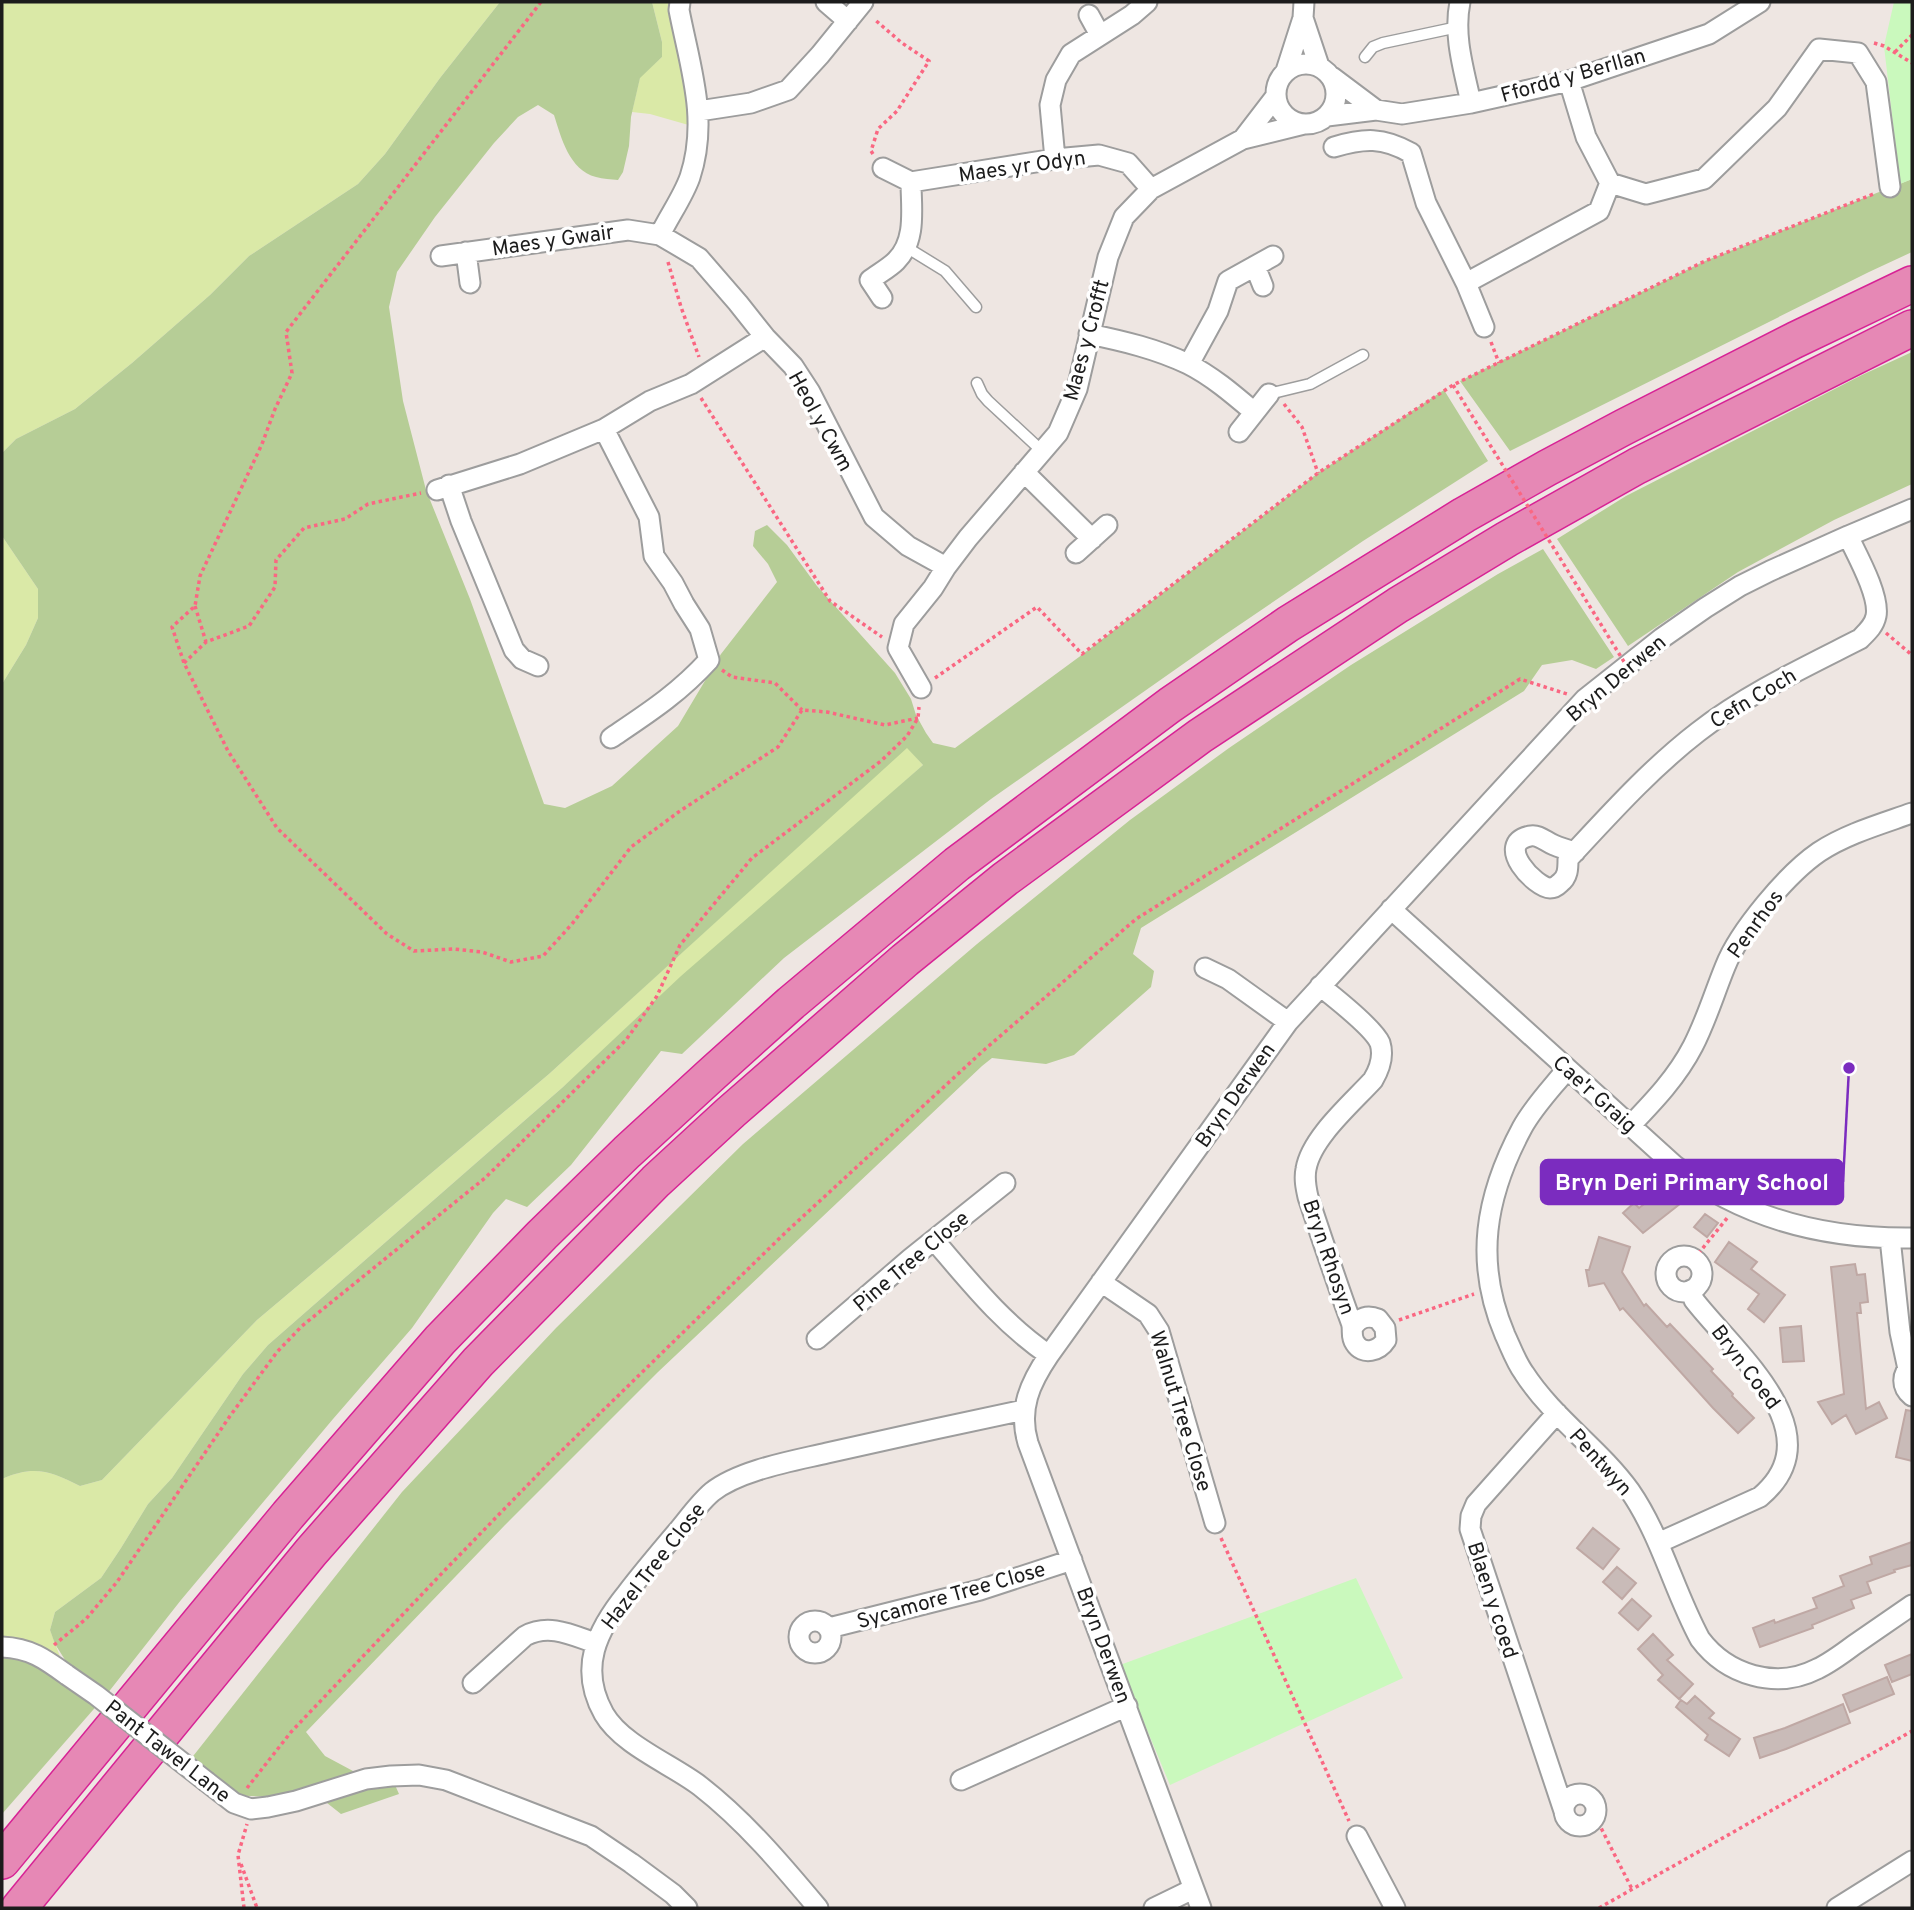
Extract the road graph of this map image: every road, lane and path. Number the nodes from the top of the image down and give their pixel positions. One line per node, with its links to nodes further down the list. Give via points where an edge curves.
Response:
1 (541, 2): 67 (path, via 286,332 292,373 200,576)
2 (680, 2): 21 (street)
3 (826, 2): 7 (street)
4 (1147, 2): 11 (street)
5 (1460, 2): 10 (street)
6 (1760, 2): 17 (street, Ffordd y Berllan, via 1709,34)
7 (856, 10): 21 (street, via 788,90 751,103); 27 (path, via 929,61 897,111 878,129 871,151)
8 (1303, 10): 15 (street); 16 (street)
9 (1089, 15): 11 (street)
10 (1458, 27): 14 (lane, via 1383,43); 19 (street)
11 (1100, 35): 26 (street, via 1071,54 1056,80 1050,105)
12 (1912, 35): 13 (path)
13 (1895, 52)
14 (1365, 57)
15 (1286, 71): 16 (street, via 1302,64); 18 (street)
16 (1326, 72): 20 (street); 22 (street, via 1336,87 1334,108)
17 (1569, 81): 19 (street, Ffordd y Berllan); 29 (street, via 1586,137)
18 (1276, 96): 23 (street, via 1285,115); 24 (street, Maes y Crofft)
19 (1471, 103): 20 (street, Ffordd y Berllan, via 1402,114)
20 (1376, 110): 22 (street, Ffordd y Berllan)
21 (699, 111): 32 (street, via 698,143 689,180)
22 (1327, 116): 23 (street)
23 (1304, 124): 24 (street, Maes y Crofft)
24 (1244, 139): 31 (street, Maes y Crofft)
25 (1334, 147): 39 (street, via 1375,139 1411,153 1426,203)
26 (1055, 159): 28 (street, Maes yr Odyn); 31 (street, Maes yr Odyn, via 1099,155 1128,163)
27 (883, 168): 28 (street)
28 (911, 181): 33 (street, via 912,221)
29 (1610, 183): 30 (street, via 1646,194 1704,179 1777,108 1819,49 1858,53 1876,82); 39 (street, via 1599,211)
30 (1890, 187): 52 (path, via 1705,261)
31 (1151, 190): 46 (street, Maes y Crofft, via 1124,217 1117,231)
32 (662, 236): 34 (street, Maes y Gwair, via 628,230); 47 (street, Maes y Gwair, via 699,258); 50 (path, via 700,359)
33 (906, 247): 42 (street, via 897,260 870,280); 43 (lane, via 945,271)
34 (466, 252): 35 (street, Maes y Gwair); 38 (street, Maes y Gwair)
35 (441, 256)
36 (1273, 256): 37 (street)
37 (1255, 266): 41 (street); 49 (street, via 1228,281 1218,311)
38 (470, 283)
39 (1466, 283): 44 (street)
40 (1912, 284): 122 (highway, via 1624,427 1464,516 1288,624 1170,705 957,864 791,1003 627,1152 440,1340)
41 (1263, 286)
42 (882, 298)
43 (976, 307)
44 (1485, 327)
45 (1912, 328): 126 (highway, via 1637,466 1398,605 1138,780 905,960 656,1181 478,1362 311,1552)
46 (1089, 334): 49 (street, via 1143,346); 57 (street, Maes y Crofft, via 1077,389 1058,433)
47 (765, 337): 50 (street); 66 (street, Heol y Cwm, via 810,392 874,517 908,546)
48 (1363, 355): 53 (lane, via 1310,384)
49 (1189, 365): 54 (street)
50 (698, 380): 55 (street, via 650,401); 70 (path, via 830,601)
51 (977, 383): 57 (lane, via 988,401)
52 (1453, 385): 59 (path); 74 (path, bridge)
53 (1269, 394): 54 (street); 59 (path, via 1276,394 1302,427)
54 (1254, 412): 56 (street)
55 (604, 429): 60 (street, via 520,464); 72 (street, via 649,517 654,556 679,579 684,604 700,629)
56 (1238, 432)
57 (1042, 451): 58 (street, Maes y Crofft)
58 (1024, 472): 64 (street); 66 (street, Maes y Crofft)
59 (1318, 473): 76 (path, via 1082,654 1037,607)
60 (443, 487): 69 (path, via 368,504 345,519 304,528 276,560 275,587 248,626); 75 (street, via 514,650)
61 (1912, 509): 63 (street, Bryn Derwen)
62 (1107, 525): 64 (street)
63 (1848, 536): 68 (street, via 1874,594); 74 (street, Bryn Derwen, via 1740,586)
64 (1091, 539): 65 (street)
65 (1076, 553)
66 (946, 568): 70 (street, via 904,624)
67 (195, 606): 69 (path); 73 (path, via 172,628)
68 (1874, 623): 71 (path); 82 (street, Cefn Coch, via 1860,639 1782,679 1700,731 1653,771)
69 (206, 642): 73 (path)
70 (898, 648): 76 (street)
71 (1912, 655)
72 (709, 660): 78 (path, via 732,677 775,683); 80 (street, via 667,700)
73 (184, 663): 78 (path, via 228,751 277,828 387,934 414,951 482,952 511,962 543,956 631,847 778,747)
74 (1626, 665): 77 (street, Bryn Derwen)
75 (538, 666)
76 (921, 688): 79 (path)
77 (1585, 699): 83 (street, Bryn Derwen); 118 (path, via 1520,679 1136,919 984,1050 786,1232 549,1463 291,1732)
78 (802, 710): 79 (path, via 885,725)
79 (918, 718): 113 (path, via 881,761 752,858 680,945 657,996 626,1040 485,1178 302,1326 277,1352 117,1582 86,1619)
80 (611, 738)
81 (1912, 813): 88 (street, Penrhos, via 1819,852 1772,898 1733,951 1681,1066)
82 (1575, 852)
83 (1391, 909): 85 (street, Bryn Derwen); 87 (street, Cae'r Graig)
84 (1205, 968): 86 (street, via 1233,970)
85 (1320, 986): 86 (street, Bryn Derwen); 99 (street, Bryn Rhosyn, via 1380,1043 1381,1057 1373,1080 1321,1137 1306,1168 1308,1197)
86 (1287, 1022): 95 (street, Bryn Derwen)
87 (1567, 1069): 88 (street, Cae'r Graig); 96 (street, Pentwyn, via 1523,1126 1500,1173 1487,1236)
88 (1630, 1126): 90 (street, Cae'r Graig, via 1688,1176)
89 (1005, 1183): 93 (street, Pine Tree Close)
90 (1739, 1205): 91 (street, Cae'r Graig, via 1808,1229); 94 (path)
91 (1890, 1238): 92 (street, Cae'r Graig); 102 (street, via 1900,1332)
92 (1912, 1238)
93 (934, 1240): 100 (street, Pine Tree Close); 101 (street, via 999,1313)
94 (1694, 1259): 97 (street, via 1702,1278); 97 (street, via 1677,1258 1667,1272 1674,1288)
95 (1101, 1282): 101 (street, Bryn Derwen); 106 (street, Walnut Tree Close, via 1155,1322)
96 (1489, 1289): 98 (path); 105 (street, Pentwyn, via 1524,1373)
97 (1691, 1290): 107 (street, Bryn Coed, via 1694,1300 1774,1399 1786,1430 1785,1462 1771,1487 1759,1497)
98 (1384, 1325): 99 (street, Bryn Rhosyn, via 1366,1317); 99 (street, Bryn Rhosyn, via 1386,1340 1371,1351 1355,1344)
99 (1353, 1326)
100 (817, 1339)
101 (1049, 1355): 104 (street, Bryn Derwen, via 1031,1384)
102 (1910, 1367): 103 (street, via 1903,1380)
103 (1912, 1396)
104 (1024, 1410): 108 (street, Bryn Derwen, via 1028,1443); 111 (street, Hazel Tree Close, via 775,1465 724,1485 711,1493 626,1594)
105 (1557, 1413): 107 (street, Pentwyn, via 1617,1474); 119 (street, Blaen y coed, via 1476,1504 1470,1529 1564,1811 1570,1797 1580,1794 1594,1801)
106 (1215, 1523): 120 (path)
107 (1658, 1543): 109 (street, Pentwyn, via 1700,1639 1725,1664 1754,1676 1773,1679 1815,1671)
108 (1072, 1560): 110 (street, Sycamore Tree Close, via 980,1590); 115 (street, Bryn Derwen)
109 (1912, 1605)
110 (829, 1628)
111 (595, 1643): 114 (street, via 559,1631 535,1631); 130 (street, Hazel Tree Close, via 593,1685 612,1726 727,1809)
112 (2, 1647): 113 (street, Pant Tawel Lane)
113 (42, 1657): 118 (street, Pant Tawel Lane, bridge)
114 (473, 1683)
115 (1127, 1706): 117 (street); 124 (street, Bryn Derwen)
116 (1912, 1731): 125 (path)
117 (961, 1780)
118 (243, 1806): 121 (path); 129 (street, Pant Tawel Lane, via 296,1801 366,1779 419,1775 446,1780 591,1836)
119 (1595, 1816): 125 (path)
120 (1357, 1836): 133 (street)
121 (238, 1855): 127 (path); 128 (path)
122 (2, 1861)
123 (1912, 1861): 135 (street)
124 (1193, 1889): 131 (street); 132 (street, Bryn Derwen)
125 (1632, 1889): 134 (path)
126 (19, 1908)
127 (244, 1908)
128 (257, 1908)
129 (687, 1908)
130 (818, 1908)
131 (1154, 1908)
132 (1201, 1908)
133 (1395, 1908)
134 (1599, 1908)
135 (1838, 1908)

